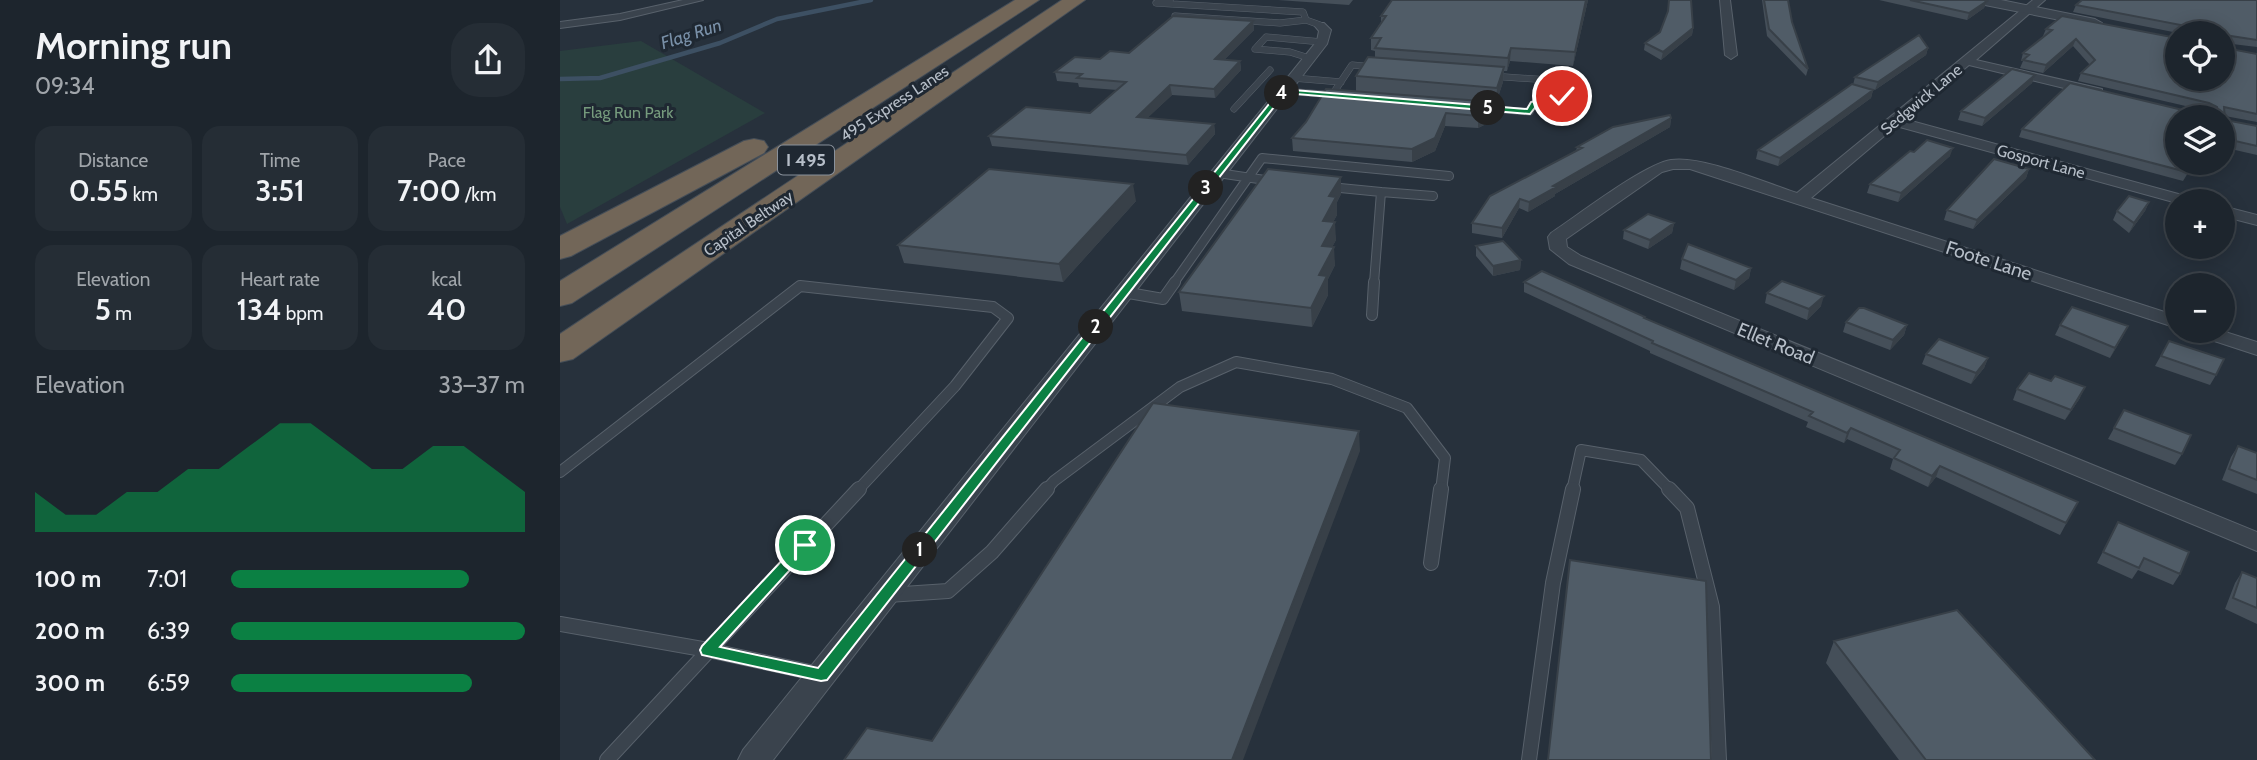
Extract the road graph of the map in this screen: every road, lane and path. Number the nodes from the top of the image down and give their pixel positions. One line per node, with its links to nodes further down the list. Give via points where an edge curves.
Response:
1 (698, 0): 13 (street)
2 (1003, 0): 29 (highway, I 495)
3 (1029, 0): 45 (highway, 495 Express Lanes / I 495)
4 (1052, 0): 48 (highway, 495 Express Lanes / I 495)
5 (1075, 0): 39 (highway, Capital Beltway / I 495)
6 (1170, 0): 11 (lane, via 1156,3)
7 (1242, 0): 11 (lane)
8 (1725, 0): 16 (street)
9 (1980, 0): 10 (street)
10 (2034, 5): 14 (street); 17 (street, Sedgwick Lane)
11 (1233, 8): 15 (lane, via 1303,12)
12 (1175, 16): 15 (lane, via 1280,23)
13 (560, 25)
14 (2109, 26)
15 (1314, 36): 15 (lane, via 1290,52 1255,49 1266,37); 22 (street)
16 (1731, 55)
17 (1966, 61): 24 (street); 28 (street, Sedgwick Lane)
18 (1379, 67): 21 (lane, via 1352,65)
19 (1270, 70): 27 (lane)
20 (1484, 75): 26 (lane, via 1579,82 1562,96 1534,103 1530,112)
21 (1341, 82): 22 (lane); 23 (lane)
22 (1288, 84): 23 (lane); 30 (street)
23 (1332, 95): 25 (lane)
24 (2112, 95)
25 (1345, 96)
26 (1477, 107)
27 (1234, 109)
28 (1894, 121): 36 (street, Gosport Lane); 38 (street, Sedgwick Lane)
29 (796, 125): 42 (highway); 43 (highway, I 495)
30 (1218, 173): 32 (lane); 44 (street)
31 (1449, 176): 32 (lane, via 1262,158)
32 (1248, 179): 33 (lane); 44 (lane, via 1163,299)
33 (1288, 183)
34 (1315, 185): 35 (lane)
35 (1381, 192): 37 (lane); 46 (lane)
36 (2165, 195)
37 (1433, 196)
38 (1801, 198): 47 (street, Foote Lane); 54 (street, Ellet Road, via 1702,166 1672,164 1657,169 1560,233 1556,245 1575,260)
39 (770, 209): 51 (highway, Capital Beltway / I 495); 52 (highway)
40 (2235, 214): 41 (street)
41 (2257, 220)
42 (560, 249)
43 (560, 266)
44 (1123, 292): 56 (street)
45 (560, 296)
46 (1372, 316)
47 (2165, 318)
48 (560, 321)
49 (2235, 342): 50 (street)
50 (2257, 349)
51 (560, 351)
52 (560, 368)
53 (560, 472): 58 (lane, via 800,286 993,307 1009,318 955,386)
54 (2257, 542)
55 (1432, 564): 56 (lane, via 1445,458 1407,408 1332,379 1236,362 1180,387 1054,481 992,552 948,591)
56 (885, 595): 59 (street)
57 (560, 624): 58 (lane)
58 (708, 650): 59 (lane); 60 (lane)
59 (821, 675): 61 (street)
60 (607, 760)
61 (754, 760)
62 (1529, 760): 63 (lane, via 1553,583 1581,450 1641,460 1687,508 1712,607)
63 (1719, 760)

